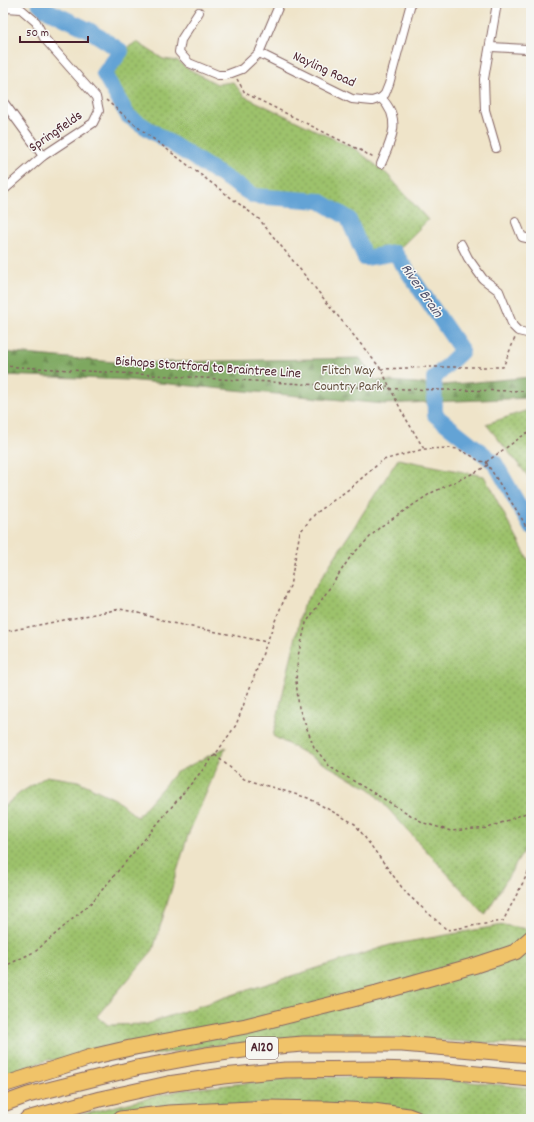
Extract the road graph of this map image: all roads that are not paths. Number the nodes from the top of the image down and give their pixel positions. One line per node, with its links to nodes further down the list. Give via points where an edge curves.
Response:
1 (280, 3): 8 (street)
2 (411, 3): 9 (street, via 389,84)
3 (497, 3): 6 (street)
4 (3, 9): 12 (street, Springfields, via 21,9 36,22 44,38 96,97 98,111 93,123)
5 (199, 12): 8 (street, via 181,40 179,52 189,63 218,75 226,75 242,69)
6 (490, 47): 7 (street); 11 (street, via 484,79 486,110)
7 (531, 48)
8 (259, 53): 9 (street, Nayling Road, via 352,99 372,101)
9 (381, 98): 13 (street, via 388,104 394,125 392,139)
10 (3, 102): 12 (street)
11 (496, 148)
12 (43, 156): 14 (street, Springfields, via 5,189)
13 (381, 164)
14 (3, 188)
15 (516, 222): 16 (street, via 522,237)
16 (531, 239)
17 (461, 244): 18 (street, via 483,279 499,291 513,326 518,331)
18 (531, 334)
19 (531, 938): 22 (highway, via 515,952 377,993 246,1026 91,1057)
20 (529, 1054): 23 (highway, A120, via 402,1044 303,1044 267,1047 136,1068 28,1095)
21 (526, 1078): 24 (highway, A120, via 445,1071 285,1070 168,1084)
22 (3, 1085)
23 (3, 1104)
24 (27, 1119)
25 (120, 1119): 26 (highway, via 169,1113 283,1108 373,1111)
26 (416, 1119)

